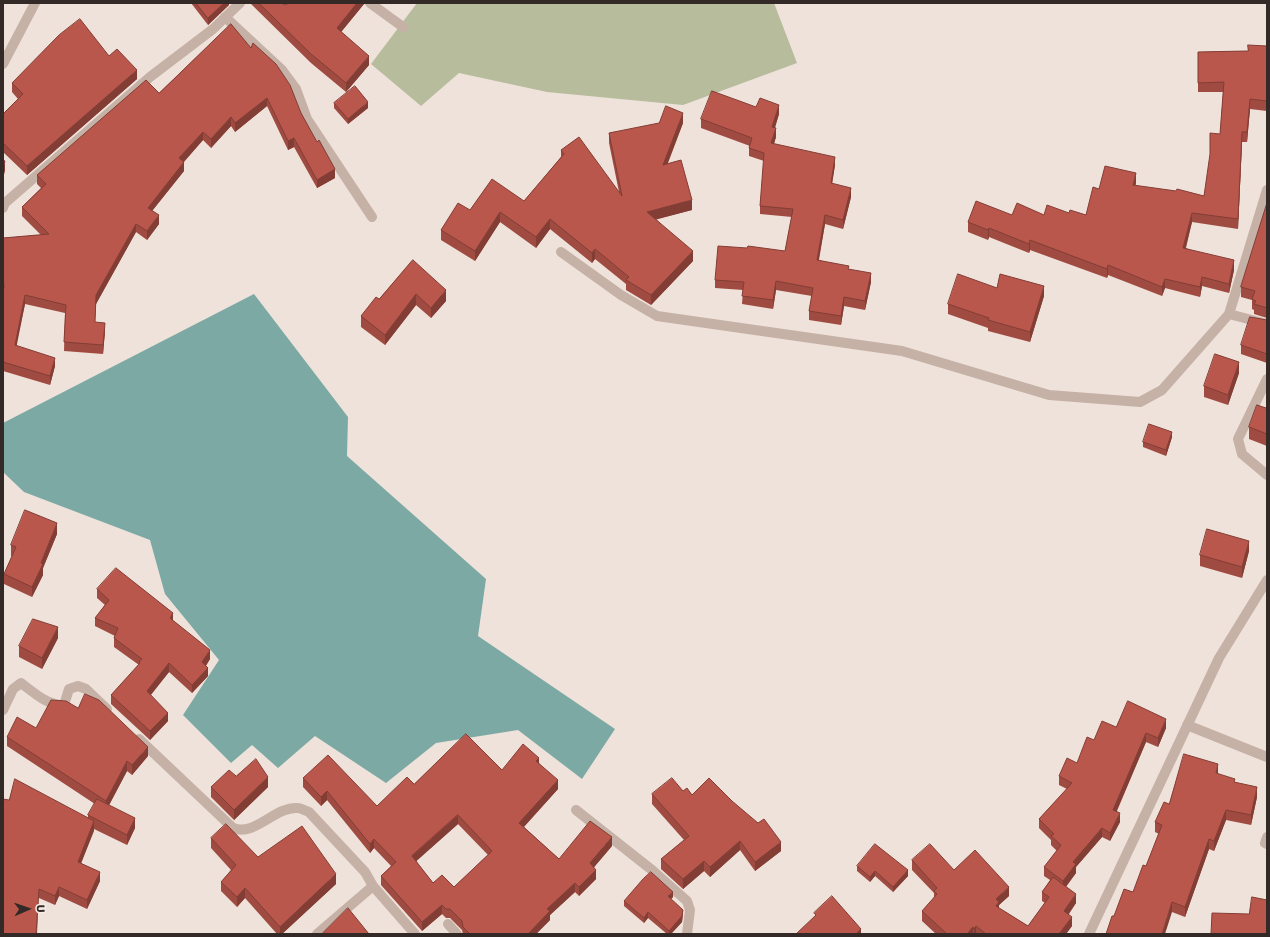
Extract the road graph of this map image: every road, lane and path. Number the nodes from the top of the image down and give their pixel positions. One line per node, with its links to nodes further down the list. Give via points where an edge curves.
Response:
1 (35, 3): 6 (street)
2 (240, 3): 4 (street)
3 (370, 3): 5 (street)
4 (224, 17): 8 (street, via 213,29 150,77 27,182); 9 (street, via 282,70 296,89 307,118)
5 (402, 27)
6 (3, 64)
7 (1267, 190): 11 (street)
8 (3, 208)
9 (372, 217)
10 (560, 252): 11 (street, via 621,295 657,316 902,351 1049,395 1140,402 1162,390)
11 (1229, 314): 12 (street)
12 (1267, 324)
13 (1267, 379): 14 (street, via 1238,439 1242,454)
14 (1267, 475)
15 (1267, 580): 18 (street, via 1219,658)
16 (3, 710): 17 (street, via 13,689 21,683 52,704 58,705 64,705 69,689 78,686 86,689)
17 (114, 716)
18 (1187, 725): 20 (street); 30 (street)
19 (131, 732): 24 (street, via 233,828 248,828 285,811 298,808 309,812 365,872)
20 (1267, 757)
21 (576, 810): 29 (street, via 687,901 690,910)
22 (1267, 837): 23 (street)
23 (1267, 844)
24 (373, 886): 26 (street); 27 (street)
25 (448, 924): 28 (street)
26 (317, 934)
27 (415, 934)
28 (457, 934)
29 (687, 934)
30 (1089, 934)

